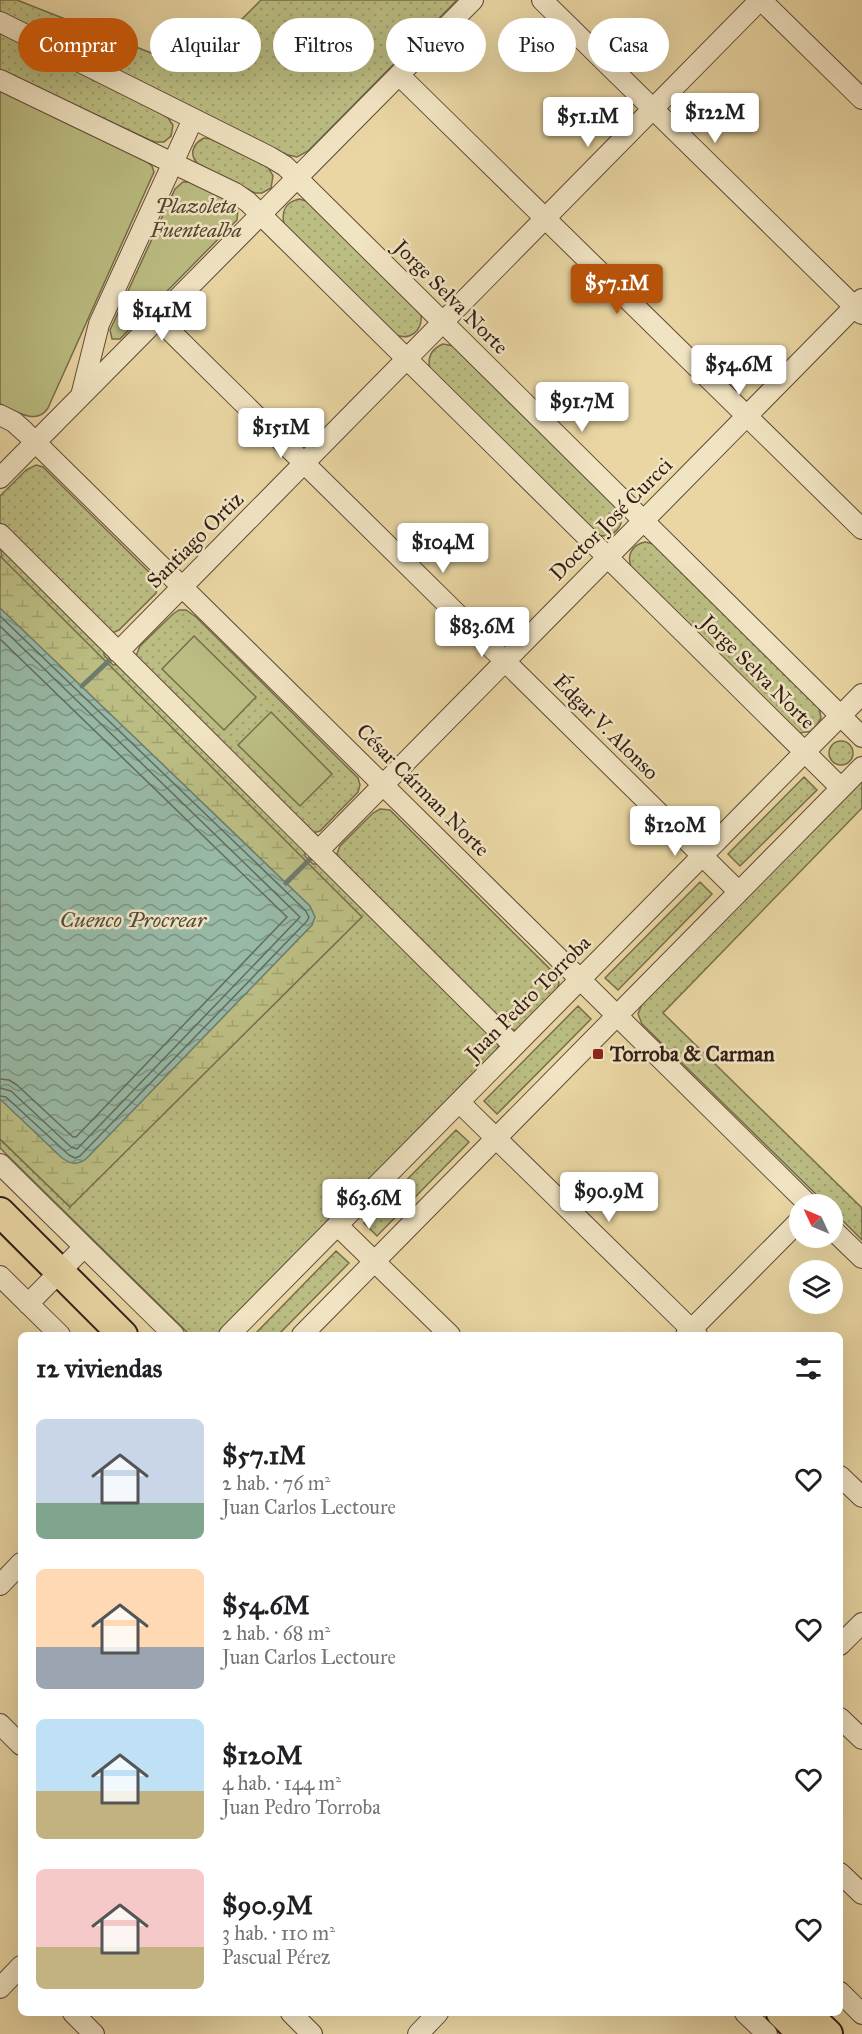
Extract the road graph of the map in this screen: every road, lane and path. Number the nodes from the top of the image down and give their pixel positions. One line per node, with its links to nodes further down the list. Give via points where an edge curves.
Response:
1 (473, 0): 5 (street)
2 (542, 0): 8 (street)
3 (761, 0): 7 (street); 8 (street, Santiago Ortiz)
4 (0, 22): 9 (street, Jorge Selva Norte)
5 (399, 75): 11 (street); 13 (street)
6 (0, 80): 10 (street, Jorge Selva Norte)
7 (862, 99)
8 (653, 109): 13 (street, Santiago Ortiz); 14 (street)
9 (193, 119): 10 (street); 11 (street, Jorge Selva Norte, via 275,159)
10 (172, 163): 12 (street, Jorge Selva Norte, via 240,196); 18 (street, via 99,324)
11 (297, 178): 12 (street); 16 (street, Jorge Selva Norte)
12 (261, 215): 15 (street); 17 (street, Jorge Selva Norte)
13 (545, 218): 16 (street, Santiago Ortiz); 20 (street)
14 (859, 307): 20 (street, Doctor José Curcci)
15 (158, 319): 18 (street); 22 (street, Édgar V. Alonso)
16 (443, 322): 17 (street, Santiago Ortiz); 24 (street, Jorge Selva Norte)
17 (407, 359): 22 (street, Santiago Ortiz); 27 (street, Jorge Selva Norte)
18 (81, 396): 21 (street)
19 (0, 415): 21 (street, César Cárman Norte)
20 (747, 416): 24 (street, Doctor José Curcci); 25 (street)
21 (36, 442): 23 (street); 28 (street, César Cárman Norte)
22 (304, 463): 28 (street, Santiago Ortiz); 30 (street, Édgar V. Alonso)
23 (0, 478)
24 (644, 520): 27 (street, Doctor José Curcci); 32 (street, Jorge Selva Norte)
25 (862, 529)
26 (0, 534): 29 (street)
27 (607, 557): 30 (street, Doctor José Curcci); 34 (street, Jorge Selva Norte)
28 (182, 586): 29 (street, Santiago Ortiz); 36 (street, César Cárman Norte)
29 (118, 652): 38 (street)
30 (505, 661): 36 (street, Doctor José Curcci); 39 (street, Édgar V. Alonso)
31 (862, 694): 32 (street, Juan Pedro Torroba)
32 (841, 716): 33 (street, Jorge Selva Norte); 34 (street, Juan Pedro Torroba)
33 (862, 737)
34 (805, 752): 37 (street, Jorge Selva Norte); 39 (street, Juan Pedro Torroba)
35 (862, 767): 37 (street)
36 (383, 785): 38 (street, Doctor José Curcci); 41 (street, César Cárman Norte)
37 (841, 788): 40 (street)
38 (318, 851): 43 (street)
39 (702, 856): 40 (street, Édgar V. Alonso); 41 (street, Juan Pedro Torroba)
40 (739, 892): 42 (street)
41 (580, 980): 42 (street, César Cárman Norte); 43 (street, Juan Pedro Torroba)
42 (616, 1016): 45 (street); 47 (street, César Cárman Norte)
43 (514, 1046): 44 (street, Juan Pedro Torroba)
44 (459, 1102): 45 (street); 49 (street, Juan Pedro Torroba)
45 (496, 1138): 54 (street); 65 (street)
46 (0, 1164): 52 (street)
47 (798, 1194)
48 (0, 1218): 56 (highway)
49 (337, 1225): 54 (street); 62 (street, Juan Pedro Torroba)
50 (789, 1231): 66 (street)
51 (843, 1239): 53 (street)
52 (84, 1246): 56 (street); 61 (street)
53 (862, 1258)
54 (375, 1261): 63 (street); 64 (street)
55 (0, 1276): 57 (street)
56 (54, 1278): 57 (street); 59 (highway); 60 (highway)
57 (28, 1304): 58 (street)
58 (57, 1332)
59 (98, 1332)
60 (119, 1332)
61 (171, 1332)
62 (232, 1332)
63 (305, 1332)
64 (447, 1332)
65 (690, 1332)
66 (692, 1332)
67 (843, 1479): 68 (street)
68 (862, 1497)
69 (18, 1566): 70 (street)
70 (0, 1585)
71 (862, 1623): 72 (street)
72 (843, 1643)
73 (843, 1721): 75 (street)
74 (0, 1724): 76 (street)
75 (862, 1739)
76 (18, 1742)
77 (843, 1876): 78 (street)
78 (862, 1894)
79 (18, 1969): 80 (street)
80 (0, 1988)
81 (843, 1995): 82 (street)
82 (862, 2014)
83 (76, 2016): 89 (street)
84 (294, 2016): 90 (street)
85 (435, 2016): 91 (street)
86 (749, 2016): 92 (street)
87 (784, 2016): 93 (highway)
88 (809, 2016): 94 (highway)
89 (94, 2034)
90 (312, 2034)
91 (417, 2034)
92 (767, 2034)
93 (802, 2034)
94 (828, 2034)

